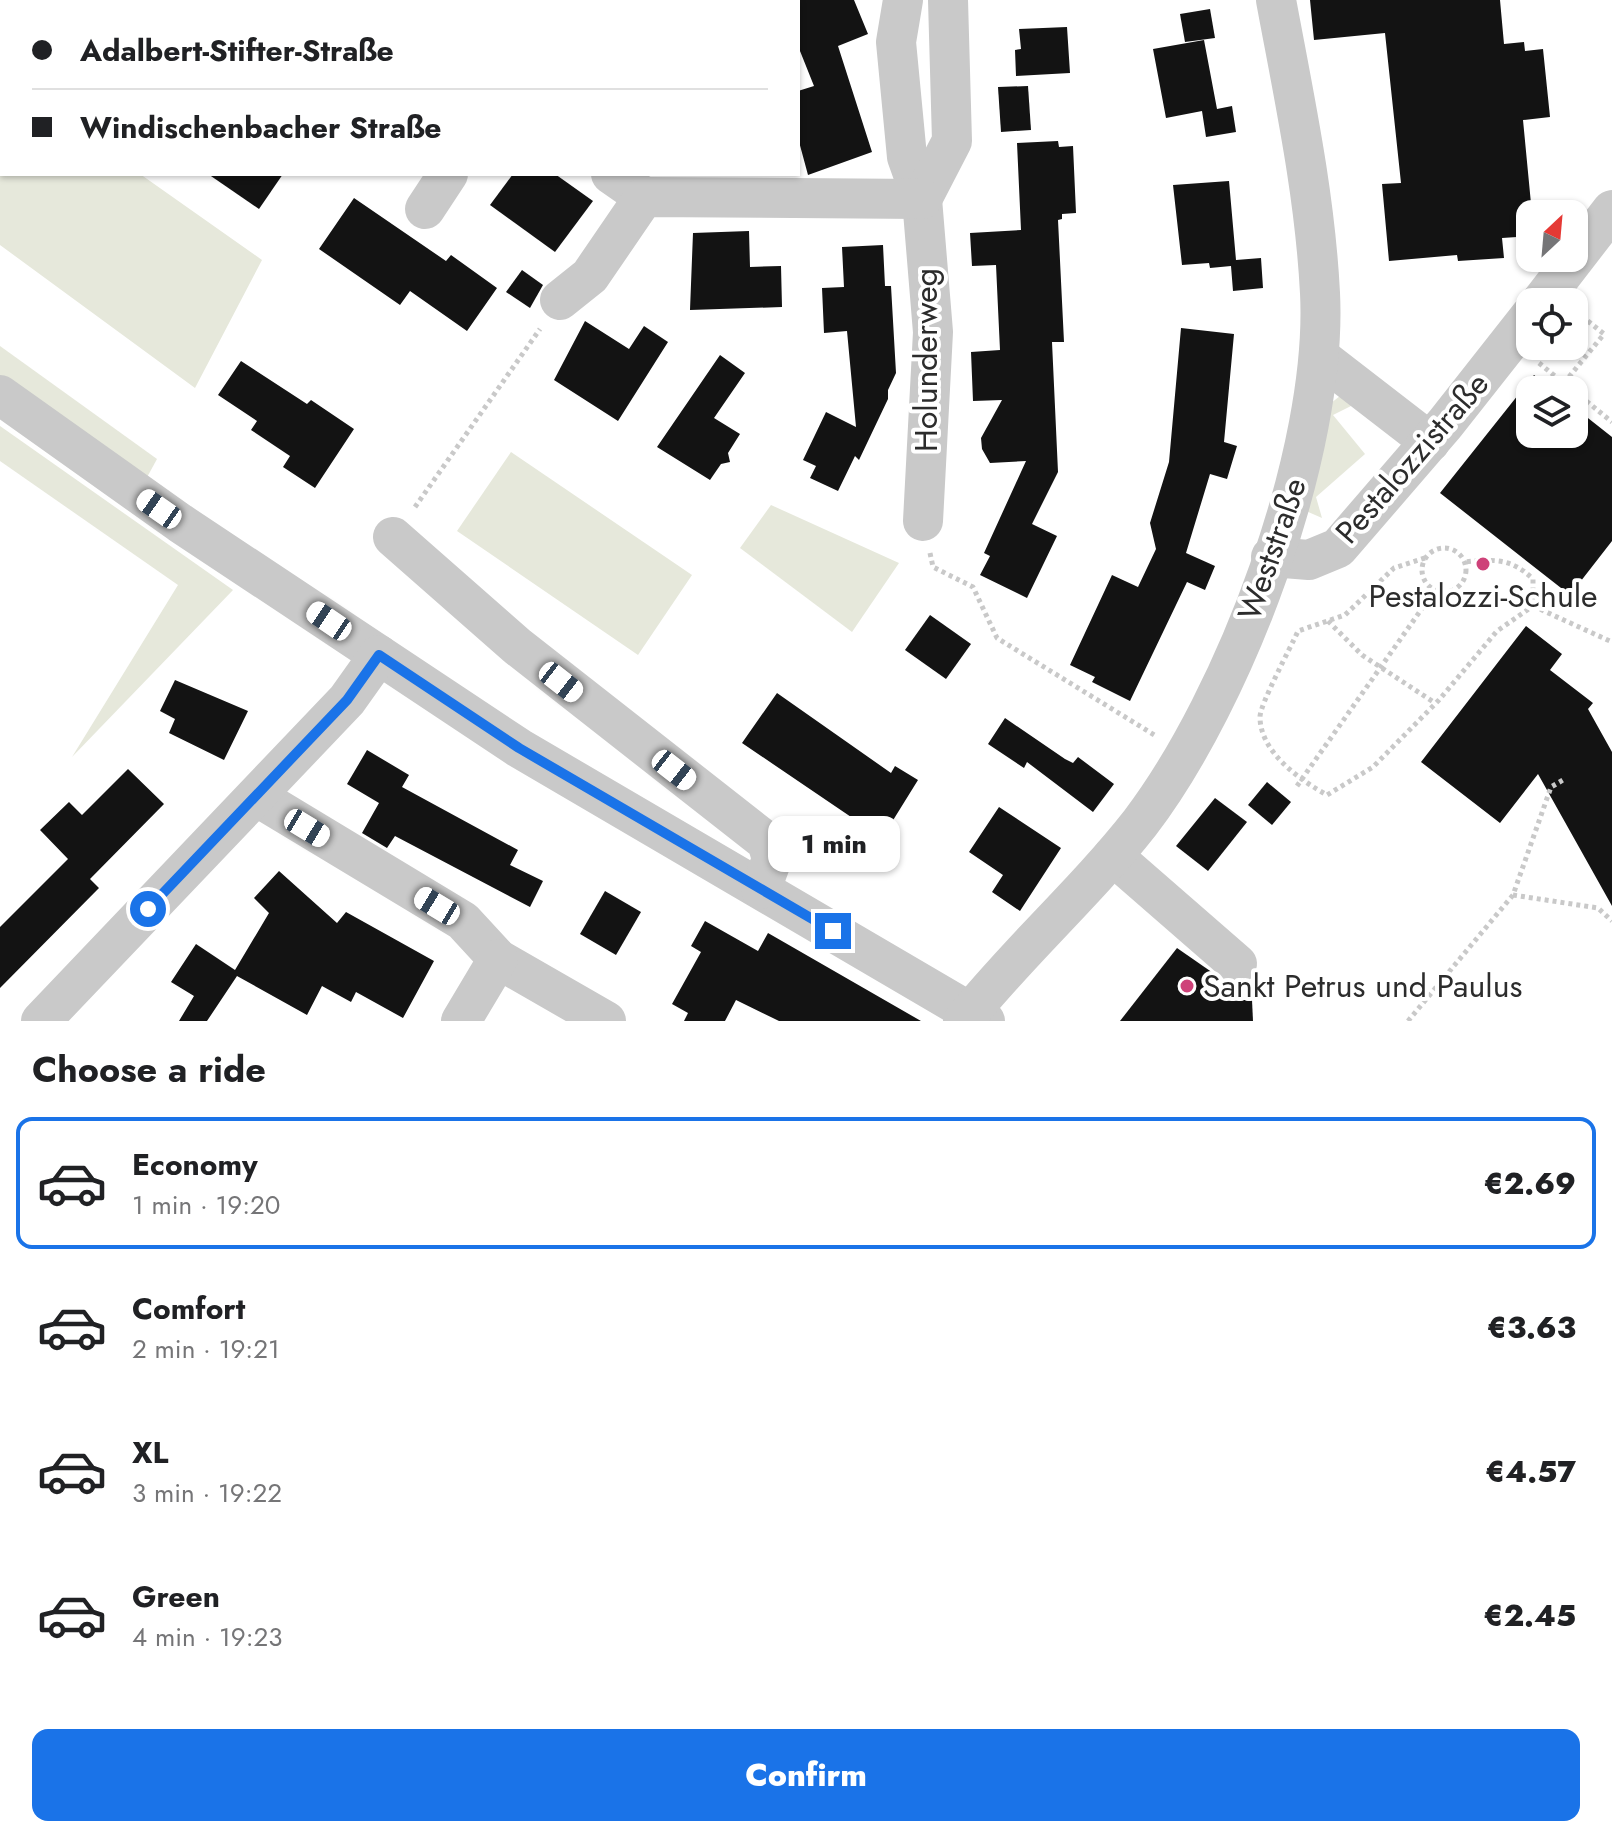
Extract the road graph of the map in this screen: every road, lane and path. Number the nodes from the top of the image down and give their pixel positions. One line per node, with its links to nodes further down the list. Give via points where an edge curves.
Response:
1 (903, 0): 7 (street, Holunderweg, via 896,42 900,85 907,157)
2 (948, 0): 7 (street, via 952,141)
3 (1276, 0): 15 (street, Weststraße, via 1308,178 1320,293)
4 (447, 176): 8 (street)
5 (614, 176): 6 (street)
6 (644, 197): 7 (street); 10 (street)
7 (922, 199): 22 (street, Holunderweg, via 933,332)
8 (425, 209)
9 (1612, 210): 11 (street)
10 (575, 288): 23 (path)
11 (1552, 288)
12 (1588, 321): 14 (path, via 1604,334)
13 (1516, 334): 21 (street, Pestalozzistraße)
14 (1588, 354)
15 (1320, 357): 21 (street); 24 (street, Weststraße, via 1299,475)
16 (1583, 360): 17 (path)
17 (1570, 376)
18 (0, 395): 31 (street)
19 (1588, 402): 20 (path)
20 (1612, 422)
21 (1430, 442): 24 (street, Pestalozzistraße, via 1338,548 1309,560)
22 (923, 521): 34 (path, via 933,567 973,587 997,638)
23 (393, 537): 39 (street, via 517,646 767,842 772,859)
24 (1271, 557): 34 (street, Weststraße, via 1217,698)
25 (1425, 558): 26 (path, via 1449,549); 27 (path, via 1424,580); 29 (path, via 1394,568 1345,615)
26 (1464, 562): 27 (path, via 1465,577 1456,589); 28 (path, via 1516,563 1533,579)
27 (1435, 590): 32 (path)
28 (1533, 606): 30 (path); 33 (path, via 1497,631)
29 (1328, 621): 32 (path); 36 (path, via 1298,631 1260,716 1267,742)
30 (1612, 642)
31 (379, 655): 37 (street, via 347,700); 39 (street, via 519,748)
32 (1380, 667): 33 (path); 36 (path)
33 (1435, 703): 36 (path, via 1373,767 1327,795)
34 (1186, 754): 38 (street, Weststraße)
35 (1563, 780): 40 (path, via 1551,787)
36 (1299, 783)
37 (256, 796): 42 (street, via 463,921); 45 (street)
38 (1113, 856): 43 (street); 44 (street, Weststraße)
39 (761, 889): 44 (street)
40 (1513, 895): 41 (path, via 1598,908); 48 (path)
41 (1612, 921)
42 (498, 959): 46 (street); 47 (street)
43 (1237, 964)
44 (973, 1018)
45 (41, 1021)
46 (461, 1021)
47 (606, 1021)
48 (1408, 1021)

